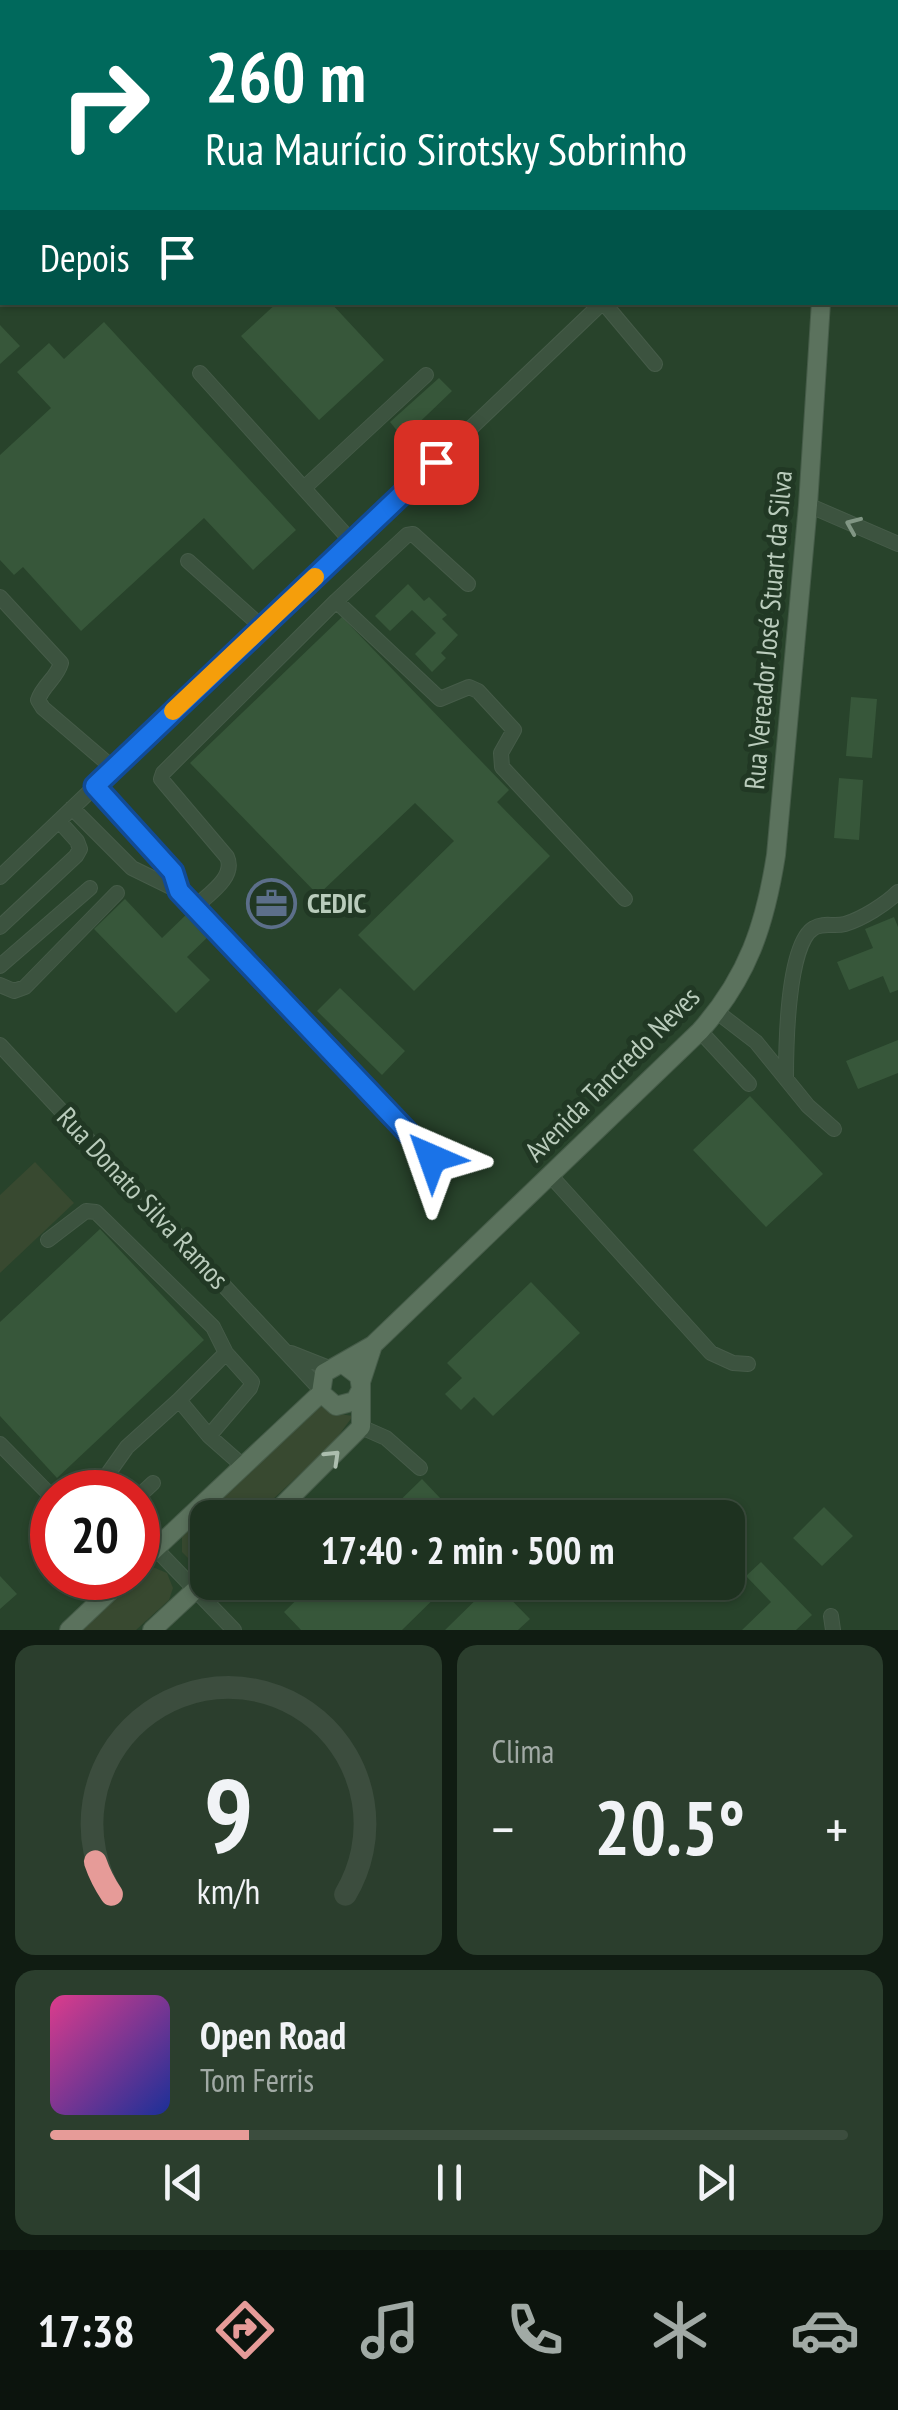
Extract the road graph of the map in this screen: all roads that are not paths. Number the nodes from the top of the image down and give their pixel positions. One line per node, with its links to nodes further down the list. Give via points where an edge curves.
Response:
1 (600, 305): 9 (street)
2 (605, 305): 4 (street)
3 (821, 305): 8 (main road, Rua Vereador José Stuart da Silva)
4 (654, 364)
5 (200, 373): 7 (street)
6 (426, 375): 7 (street)
7 (304, 488): 9 (street)
8 (808, 505): 10 (street, one-way to 8); 28 (main road, Rua Vereador José Stuart da Silva, via 776,855)
9 (352, 542): 15 (street)
10 (898, 544)
11 (188, 561): 15 (street)
12 (468, 584): 14 (street, via 412,534)
13 (0, 597): 16 (street, via 62,663 41,690 43,708)
14 (336, 601): 25 (street, via 440,699 469,687 478,691 514,730 500,753 502,767); 26 (street, via 163,773 166,786 231,866)
15 (262, 627): 16 (street)
16 (114, 768): 17 (street)
17 (95, 786): 18 (street); 22 (street, via 173,872)
18 (72, 808): 19 (street); 22 (street, via 132,868)
19 (60, 821): 20 (street); 27 (street, via 80,849)
20 (0, 878)
21 (90, 888): 29 (street)
22 (179, 891): 26 (street)
23 (898, 892): 34 (street, via 854,920 818,926 805,937 787,1009)
24 (117, 894): 30 (street, via 25,987)
25 (625, 899)
26 (195, 907): 37 (street)
27 (0, 927)
28 (750, 958): 31 (main road, Avenida Tancredo Neves)
29 (0, 966)
30 (0, 985)
31 (717, 1012): 32 (main road, Avenida Tancredo Neves); 34 (street, via 756,1042)
32 (700, 1031): 35 (street); 38 (main road, Avenida Tancredo Neves)
33 (0, 1044): 41 (street, Rua Donato Silva Ramos)
34 (786, 1078): 36 (street)
35 (749, 1084)
36 (834, 1129)
37 (432, 1158)
38 (550, 1175): 40 (main road, Avenida Tancredo Neves); 43 (street, via 711,1353)
39 (48, 1240): 42 (street, via 86,1210 96,1212 213,1326)
40 (373, 1346): 44 (main road, Avenida Tancredo Neves); 45 (main road, Avenida Tancredo Neves)
41 (285, 1350): 44 (street, Rua Donato Silva Ramos); 46 (street, Rua Donato Silva Ramos)
42 (226, 1353): 47 (street); 49 (street, via 252,1382)
43 (748, 1364)
44 (336, 1366): 45 (main road, via 355,1370); 46 (main road, via 320,1379)
45 (361, 1382): 46 (main road, via 355,1401 342,1406); 48 (main road, Avenida Tancredo Neves)
46 (321, 1391): 51 (main road)
47 (180, 1400): 49 (street); 53 (street, via 126,1446)
48 (361, 1427): 52 (street, via 386,1438); 55 (main road, one-way to 48)
49 (209, 1436): 51 (street)
50 (0, 1444): 54 (street)
51 (242, 1466): 56 (main road)
52 (420, 1468)
53 (110, 1470)
54 (30, 1475)
55 (288, 1500)
56 (160, 1543)
57 (160, 1552): 58 (street)
58 (190, 1575)
59 (190, 1594): 63 (main road)
60 (101, 1600): 62 (main road)
61 (212, 1600): 64 (street)
62 (69, 1630)
63 (152, 1630)
64 (234, 1630)

